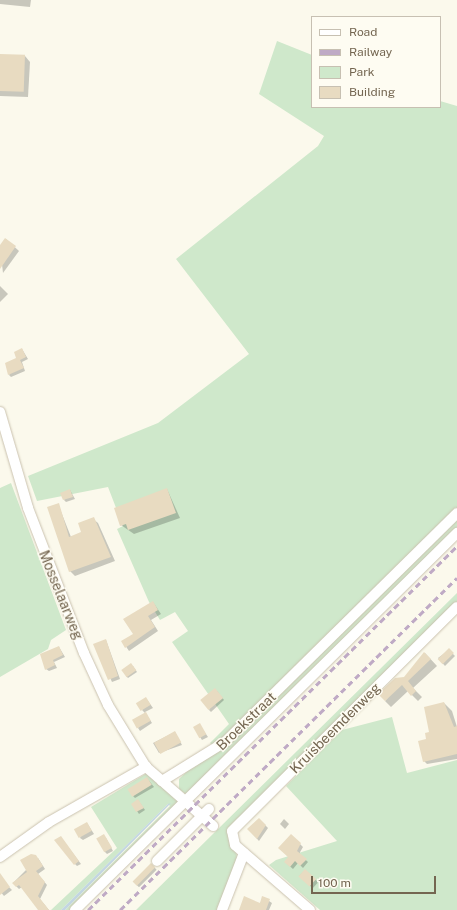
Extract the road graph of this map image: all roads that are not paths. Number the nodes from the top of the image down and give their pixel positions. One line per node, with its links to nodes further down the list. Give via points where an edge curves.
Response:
1 (0, 412): 5 (street, Mosselaarweg, via 28,508 70,619 108,704)
2 (457, 513): 6 (street, Broekstraat, via 225,742)
3 (457, 533): 7 (street)
4 (457, 606): 10 (street, Kruisbeemdenweg, via 236,826 232,838)
5 (146, 767): 6 (street); 11 (street, via 49,822)
6 (162, 781): 7 (street)
7 (186, 800): 8 (street); 13 (street)
8 (206, 812): 9 (street); 12 (street)
9 (213, 826)
10 (244, 853): 14 (street); 15 (street)
11 (0, 857)
12 (157, 862)
13 (75, 910)
14 (222, 910)
15 (310, 910)

